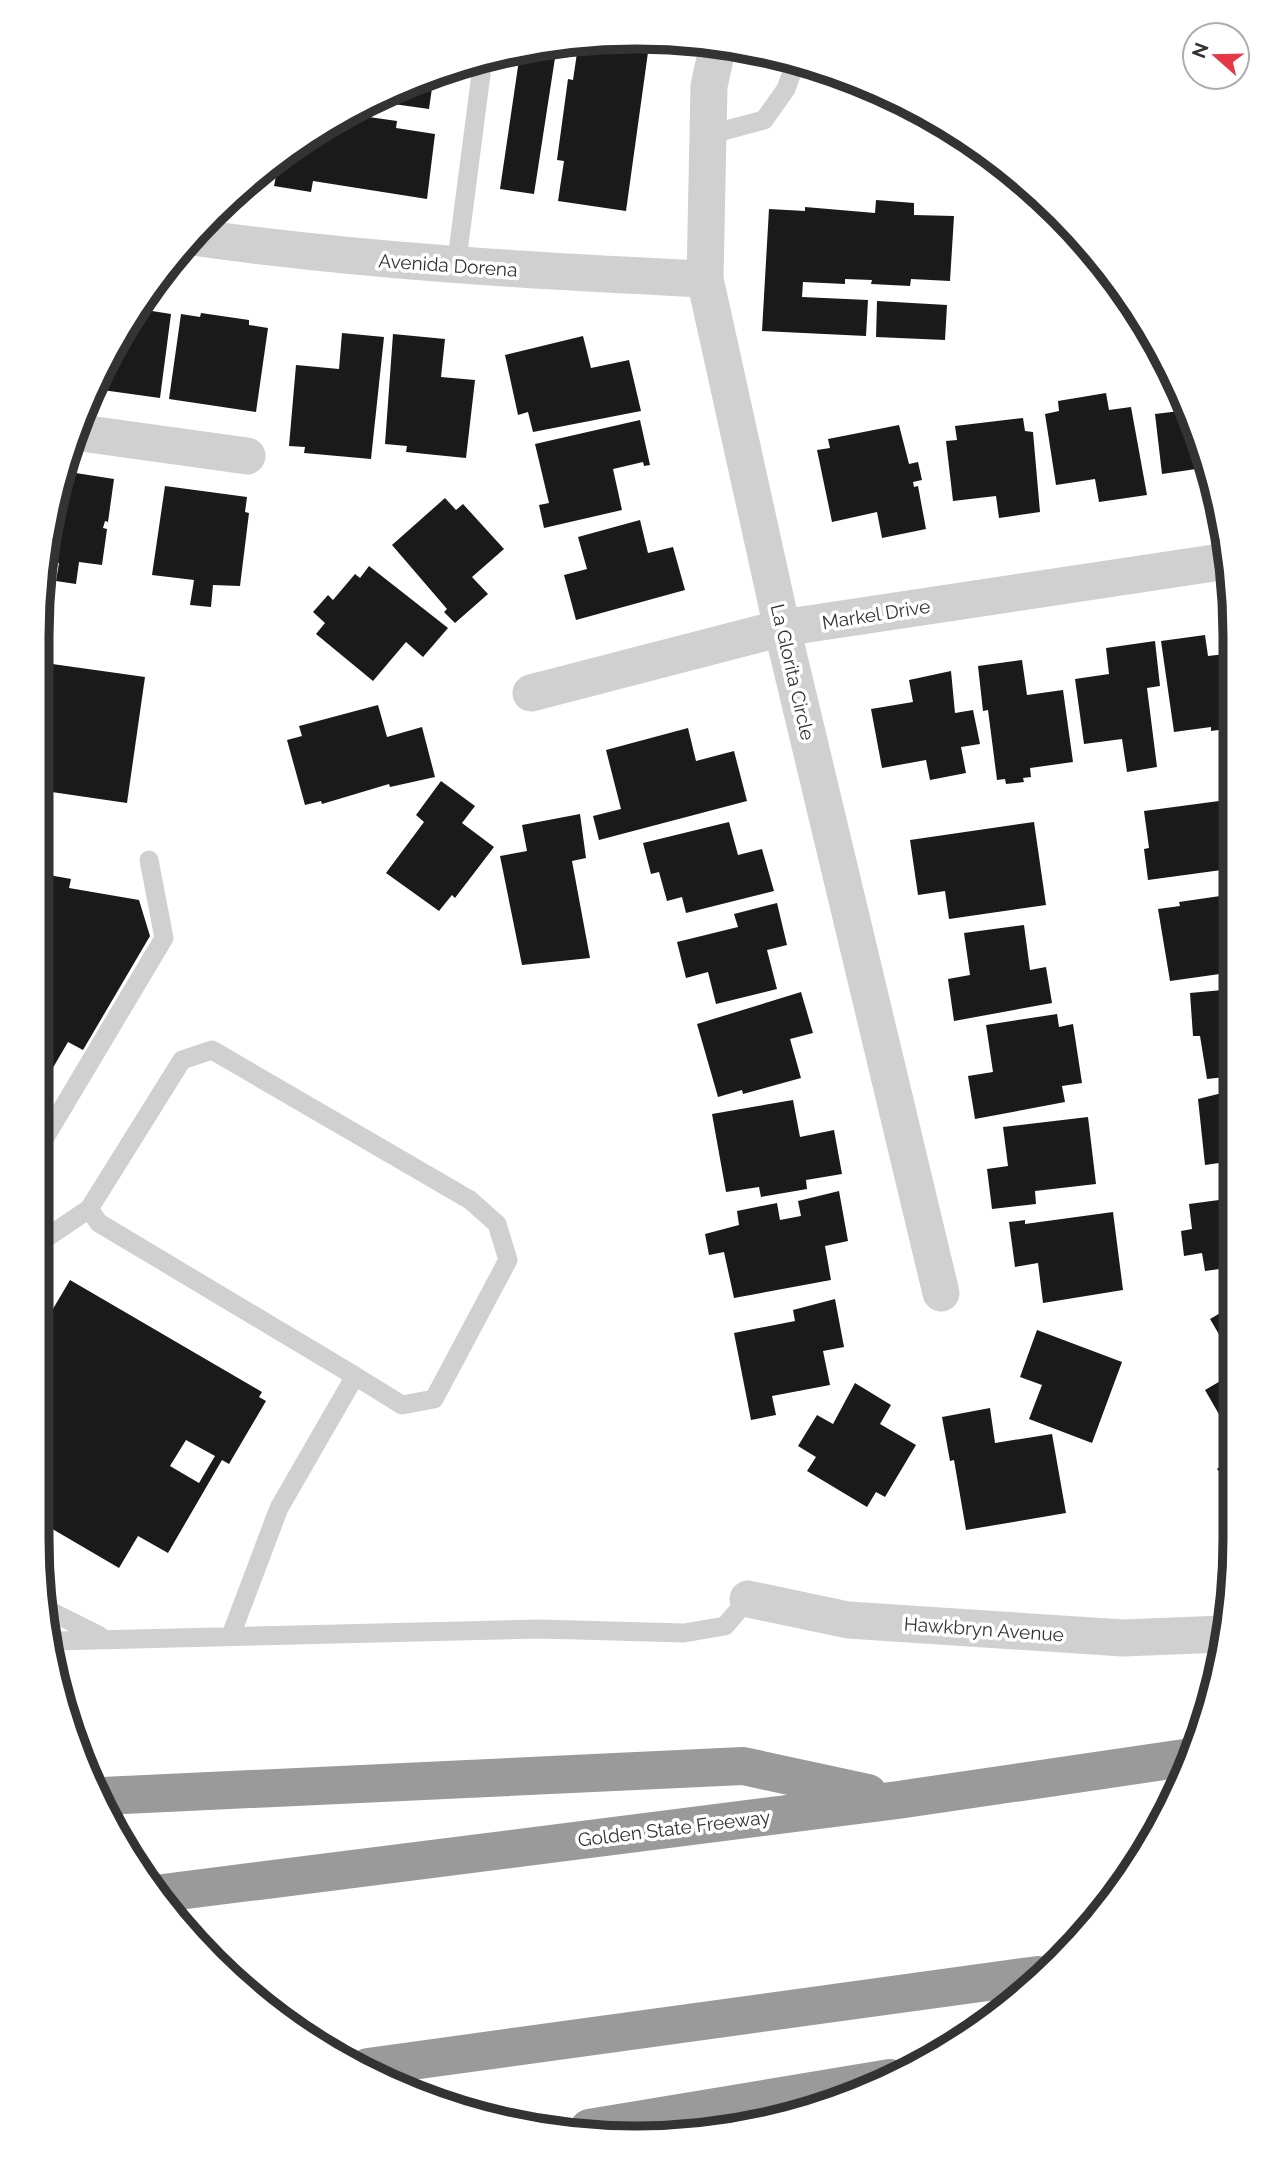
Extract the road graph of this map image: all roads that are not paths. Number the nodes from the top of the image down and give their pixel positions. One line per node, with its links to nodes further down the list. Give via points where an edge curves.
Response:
1 (716, 54): 4 (street, La Glorita Circle, via 709,86)
2 (482, 70): 6 (lane)
3 (793, 70): 4 (lane, via 786,89 764,120)
4 (708, 135): 7 (street, La Glorita Circle)
5 (204, 239): 6 (street, Avenida Dorena, via 317,255)
6 (456, 267): 7 (street, Avenida Dorena)
7 (705, 279): 11 (street, La Glorita Circle)
8 (85, 434): 9 (street)
9 (247, 456)
10 (1218, 562): 11 (street, Markel Drive)
11 (782, 628): 12 (street, Markel Drive); 17 (street, La Glorita Circle)
12 (531, 693)
13 (149, 860): 14 (lane, via 164,938)
14 (49, 1131)
15 (89, 1209): 16 (lane); 18 (lane, via 99,1223); 18 (lane, via 182,1060 212,1051 470,1200 497,1224 508,1260 434,1399 402,1405)
16 (49, 1236)
17 (941, 1293)
18 (355, 1376): 22 (lane, via 279,1508)
19 (748, 1599): 21 (street, Hawkbryn Avenue, via 848,1620 1123,1638); 22 (lane, via 725,1626 684,1633 540,1629)
20 (54, 1613): 23 (lane)
21 (1215, 1634)
22 (230, 1635): 23 (lane)
23 (103, 1637): 24 (lane)
24 (58, 1641)
25 (1180, 1758): 27 (highway, Golden State Freeway)
26 (109, 1796): 27 (highway, via 743,1766)
27 (898, 1800): 28 (highway, Golden State Freeway)
28 (167, 1892)
29 (1027, 1977): 30 (highway)
30 (378, 2066)
31 (852, 2084): 32 (highway)
32 (611, 2125)

